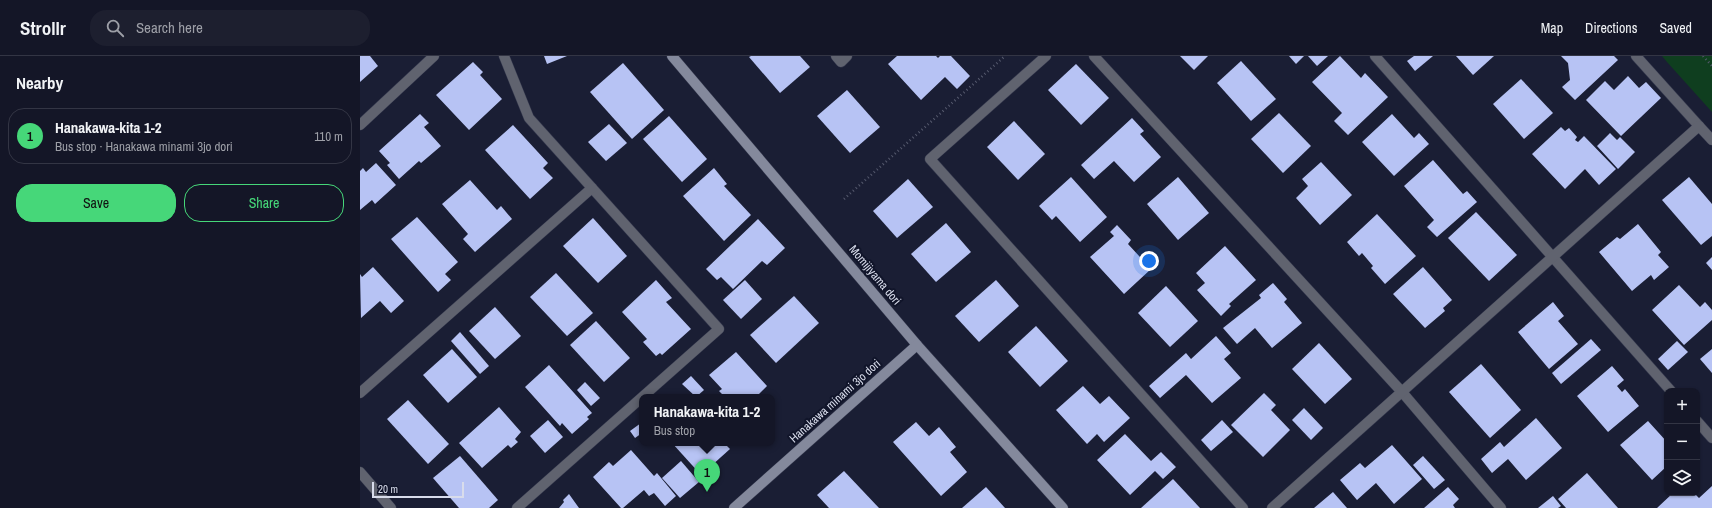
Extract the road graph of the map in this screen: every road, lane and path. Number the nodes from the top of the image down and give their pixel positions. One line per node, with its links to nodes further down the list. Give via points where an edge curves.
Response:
1 (434, 56): 13 (street)
2 (504, 56): 16 (street, via 529,118)
3 (672, 56): 19 (street, Momijiyama dori)
4 (836, 56): 5 (street, via 841,62)
5 (847, 56)
6 (1005, 56): 17 (path)
7 (1046, 56): 32 (street, via 930,159)
8 (1094, 56): 21 (street)
9 (1374, 56): 18 (street)
10 (1636, 56): 14 (street)
11 (1703, 56): 12 (path)
12 (1712, 66)
13 (360, 125)
14 (1699, 126): 15 (street); 18 (street)
15 (1712, 140)
16 (592, 188): 22 (street); 23 (street, via 719,329)
17 (844, 199)
18 (1553, 257): 20 (street); 21 (street)
19 (917, 344): 30 (street, Hanakawa minami 3jo dori); 31 (street, Momijiyama dori)
20 (1668, 388)
21 (1402, 392): 33 (street); 34 (street)
22 (360, 393)
23 (646, 394)
24 (639, 400): 29 (street)
25 (1700, 424): 26 (street)
26 (1712, 438)
27 (360, 472): 28 (street)
28 (391, 508)
29 (517, 508)
30 (734, 508)
31 (1063, 508)
32 (1242, 508)
33 (1272, 508)
34 (1502, 508)

